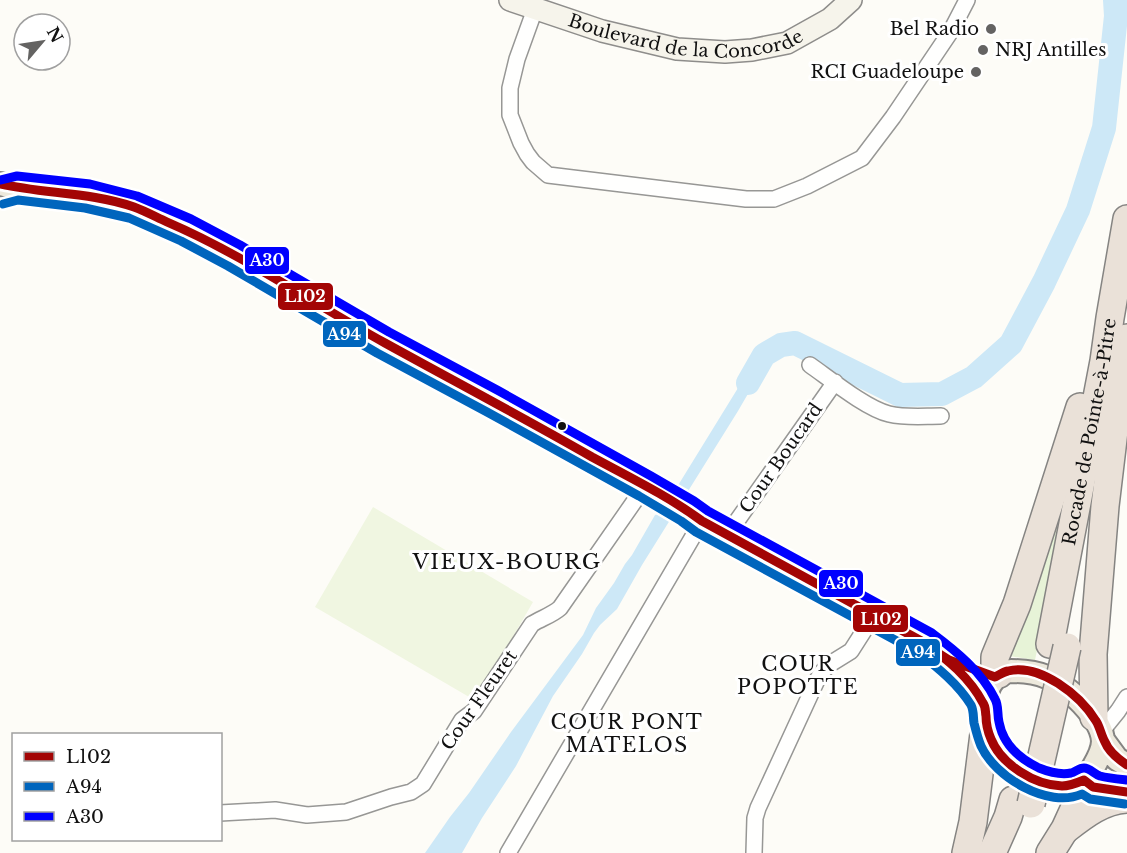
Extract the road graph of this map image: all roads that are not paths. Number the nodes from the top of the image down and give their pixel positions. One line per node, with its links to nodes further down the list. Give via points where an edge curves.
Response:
1 (510, 0): 4 (main road, Boulevard de la Concorde)
2 (851, 0): 4 (main road, Boulevard de la Concorde, via 830,19 787,43 725,52 677,49)
3 (967, 0): 4 (street, via 951,31 862,158 774,199 548,175 524,148 510,115 510,88)
4 (535, 9)
5 (6, 188): 12 (main road, via 87,196 133,207 186,230)
6 (1127, 219): 7 (highway, Rocade de Pointe-à-Pitre)
7 (1110, 318): 16 (highway, Rocade de Pointe-à-Pitre); 18 (highway, via 1017,604 996,657)
8 (1125, 356): 16 (highway, Rocade de Pointe-à-Pitre); 21 (highway, via 1110,464 1093,654)
9 (810, 365): 10 (street)
10 (835, 382): 11 (street, via 887,414); 14 (street, Cour Boucard)
11 (940, 416)
12 (652, 491): 13 (main road); 27 (street, Cour Fleuret, via 560,608 532,624 474,711 462,720 423,784 411,792 346,812)
13 (695, 516): 14 (main road); 29 (street)
14 (727, 535): 15 (main road)
15 (874, 615): 17 (main road); 30 (street, via 851,651 830,664 817,680 758,808)
16 (1059, 646): 26 (highway, bridge)
17 (949, 660): 18 (main road); 20 (main road, via 977,693)
18 (997, 675): 20 (main road, via 987,692); 21 (main road, via 1011,670 1047,677 1070,692)
19 (1127, 697): 21 (street)
20 (986, 712): 23 (main road, via 994,745 1014,767 1057,786); 31 (highway, via 974,822)
21 (1099, 730): 22 (main road, via 1117,759); 23 (main road, via 1102,750)
22 (1127, 765)
23 (1081, 782): 24 (main road); 28 (highway, via 1082,794)
24 (1127, 792)
25 (1127, 799): 28 (highway, via 1094,809)
26 (1022, 802): 32 (highway, via 1008,817); 33 (highway)
27 (222, 813)
28 (1065, 829): 34 (highway)
29 (508, 853)
30 (754, 853)
31 (966, 853)
32 (992, 853)
33 (1012, 853)
34 (1050, 853)

